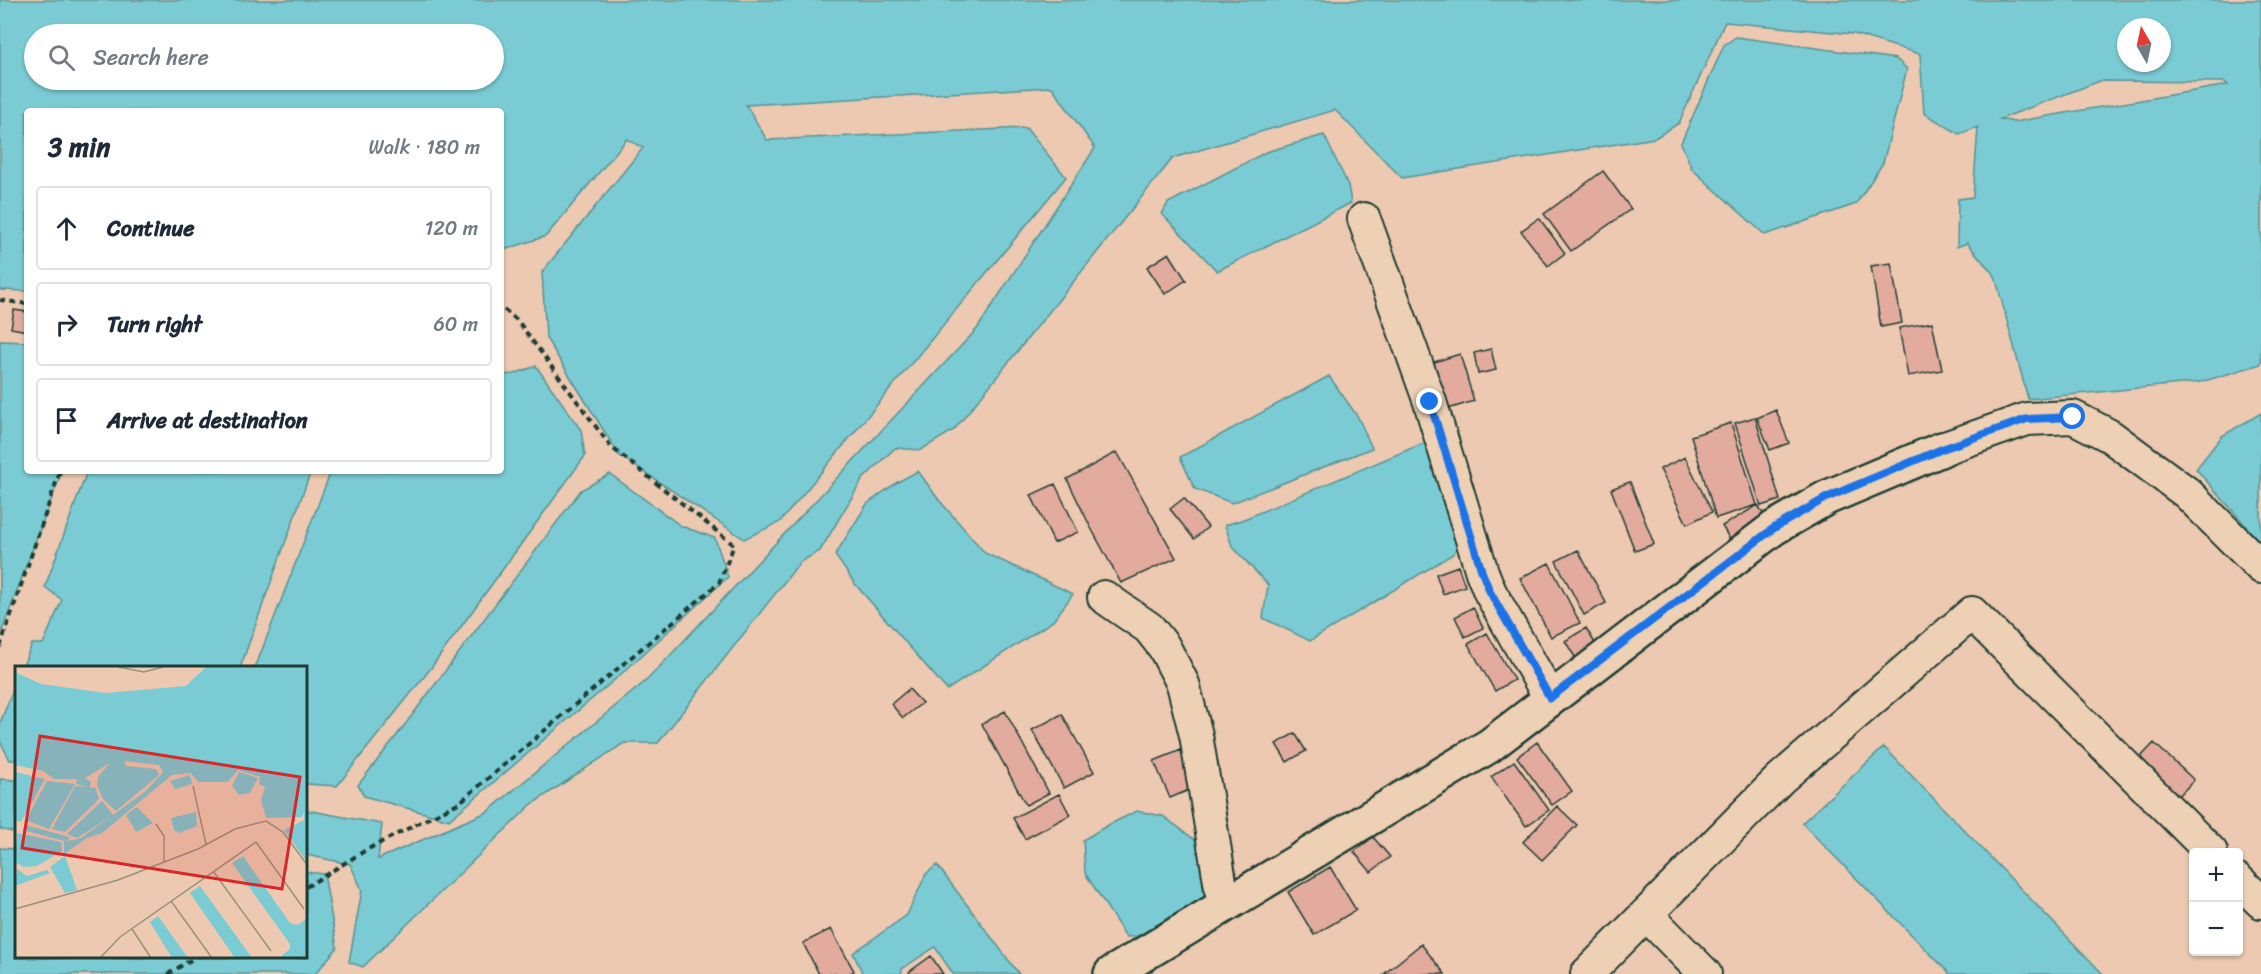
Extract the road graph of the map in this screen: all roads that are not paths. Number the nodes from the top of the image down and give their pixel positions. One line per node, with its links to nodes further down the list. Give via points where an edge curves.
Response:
1 (1364, 219): 5 (street, via 1430,402 1482,572)
2 (1942, 449): 3 (street, via 2027,419 2073,417 2110,436 2187,493); 5 (street, via 1826,498 1774,528)
3 (2261, 567)
4 (1104, 597): 9 (street, via 1149,628 1183,684 1196,735)
5 (1550, 698): 9 (street, via 1489,746)
6 (2207, 848): 10 (street, via 1972,613 1780,779)
7 (2243, 885): 8 (street)
8 (2261, 902)
9 (1224, 906): 11 (street)
10 (1646, 914): 12 (street); 13 (street)
11 (1110, 974)
12 (1587, 974)
13 (1706, 974)

